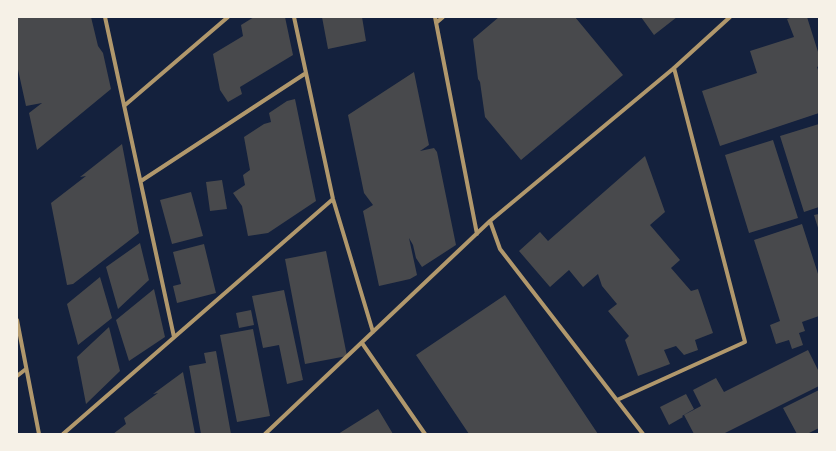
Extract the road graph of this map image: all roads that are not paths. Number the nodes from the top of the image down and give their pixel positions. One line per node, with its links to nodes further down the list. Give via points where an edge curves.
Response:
1 (105, 17): 10 (street)
2 (228, 17): 10 (street)
3 (294, 17): 9 (street)
4 (435, 17): 7 (street)
5 (443, 17): 7 (street)
6 (730, 17): 8 (street)
7 (436, 24): 14 (street)
8 (674, 68): 13 (street); 21 (street, via 745,342)
9 (306, 73): 11 (street); 12 (street)
10 (124, 106): 11 (street)
11 (141, 181): 17 (street)
12 (333, 199): 16 (street); 17 (street)
13 (490, 221): 14 (street); 21 (street, via 500,249)
14 (477, 234): 16 (street)
15 (17, 320): 19 (street)
16 (373, 332): 18 (street)
17 (174, 337): 23 (street)
18 (362, 343): 24 (street); 25 (street)
19 (26, 370): 20 (street); 22 (street)
20 (17, 376)
21 (617, 400): 26 (street)
22 (38, 434)
23 (63, 434)
24 (265, 434)
25 (425, 434)
26 (643, 434)

